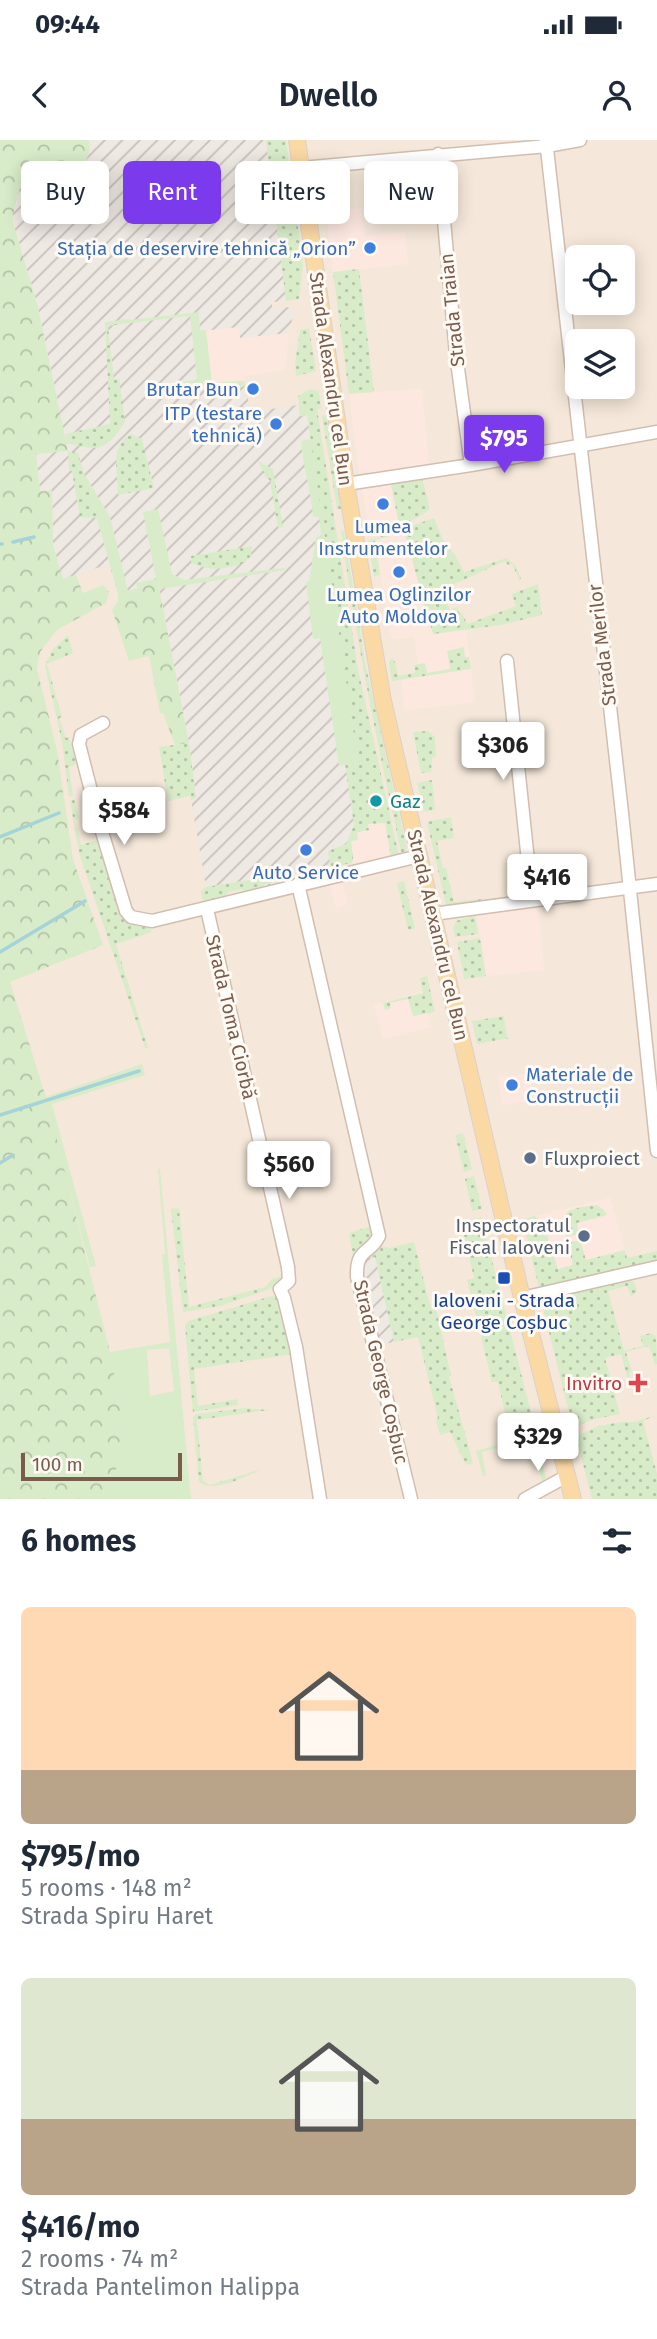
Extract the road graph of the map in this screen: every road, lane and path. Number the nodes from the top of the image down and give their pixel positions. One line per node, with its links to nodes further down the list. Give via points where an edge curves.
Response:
1 (298, 140): 6 (main road, Strada Alexandru cel Bun)
2 (431, 140): 5 (street, Strada Traian)
3 (580, 140): 4 (street)
4 (546, 143): 5 (street); 10 (street, Strada Merilor)
5 (435, 155): 7 (street); 11 (street, Strada Traian)
6 (300, 161)
7 (350, 163)
8 (308, 224): 12 (main road, Strada Alexandru cel Bun)
9 (657, 432): 10 (street)
10 (579, 444): 11 (street); 18 (street, Strada Merilor)
11 (471, 465): 12 (street)
12 (346, 484): 15 (main road, Strada Alexandru cel Bun, via 383,701)
13 (507, 662): 19 (street)
14 (103, 723): 20 (street, via 81,735 79,744 126,911 131,917 152,921)
15 (419, 856): 16 (street, Strada Toma Ciorbă); 21 (main road, Strada Alexandru cel Bun)
16 (298, 884): 20 (street, Strada Toma Ciorbă); 27 (street, Strada George Coșbuc, via 379,1236 358,1260 357,1277)
17 (657, 884): 18 (street)
18 (629, 888): 19 (street); 22 (street, Strada Merilor)
19 (532, 900): 21 (street)
20 (207, 909): 26 (street, Strada Toma Ciorbă, via 288,1267 289,1281 280,1289 296,1347)
21 (433, 914): 24 (main road, Strada Alexandru cel Bun)
22 (657, 1151)
23 (657, 1268): 24 (street)
24 (522, 1297): 25 (main road, Strada Alexandru cel Bun)
25 (567, 1476): 28 (street); 29 (main road, Strada Alexandru cel Bun)
26 (320, 1499)
27 (411, 1499)
28 (525, 1499)
29 (573, 1499)

